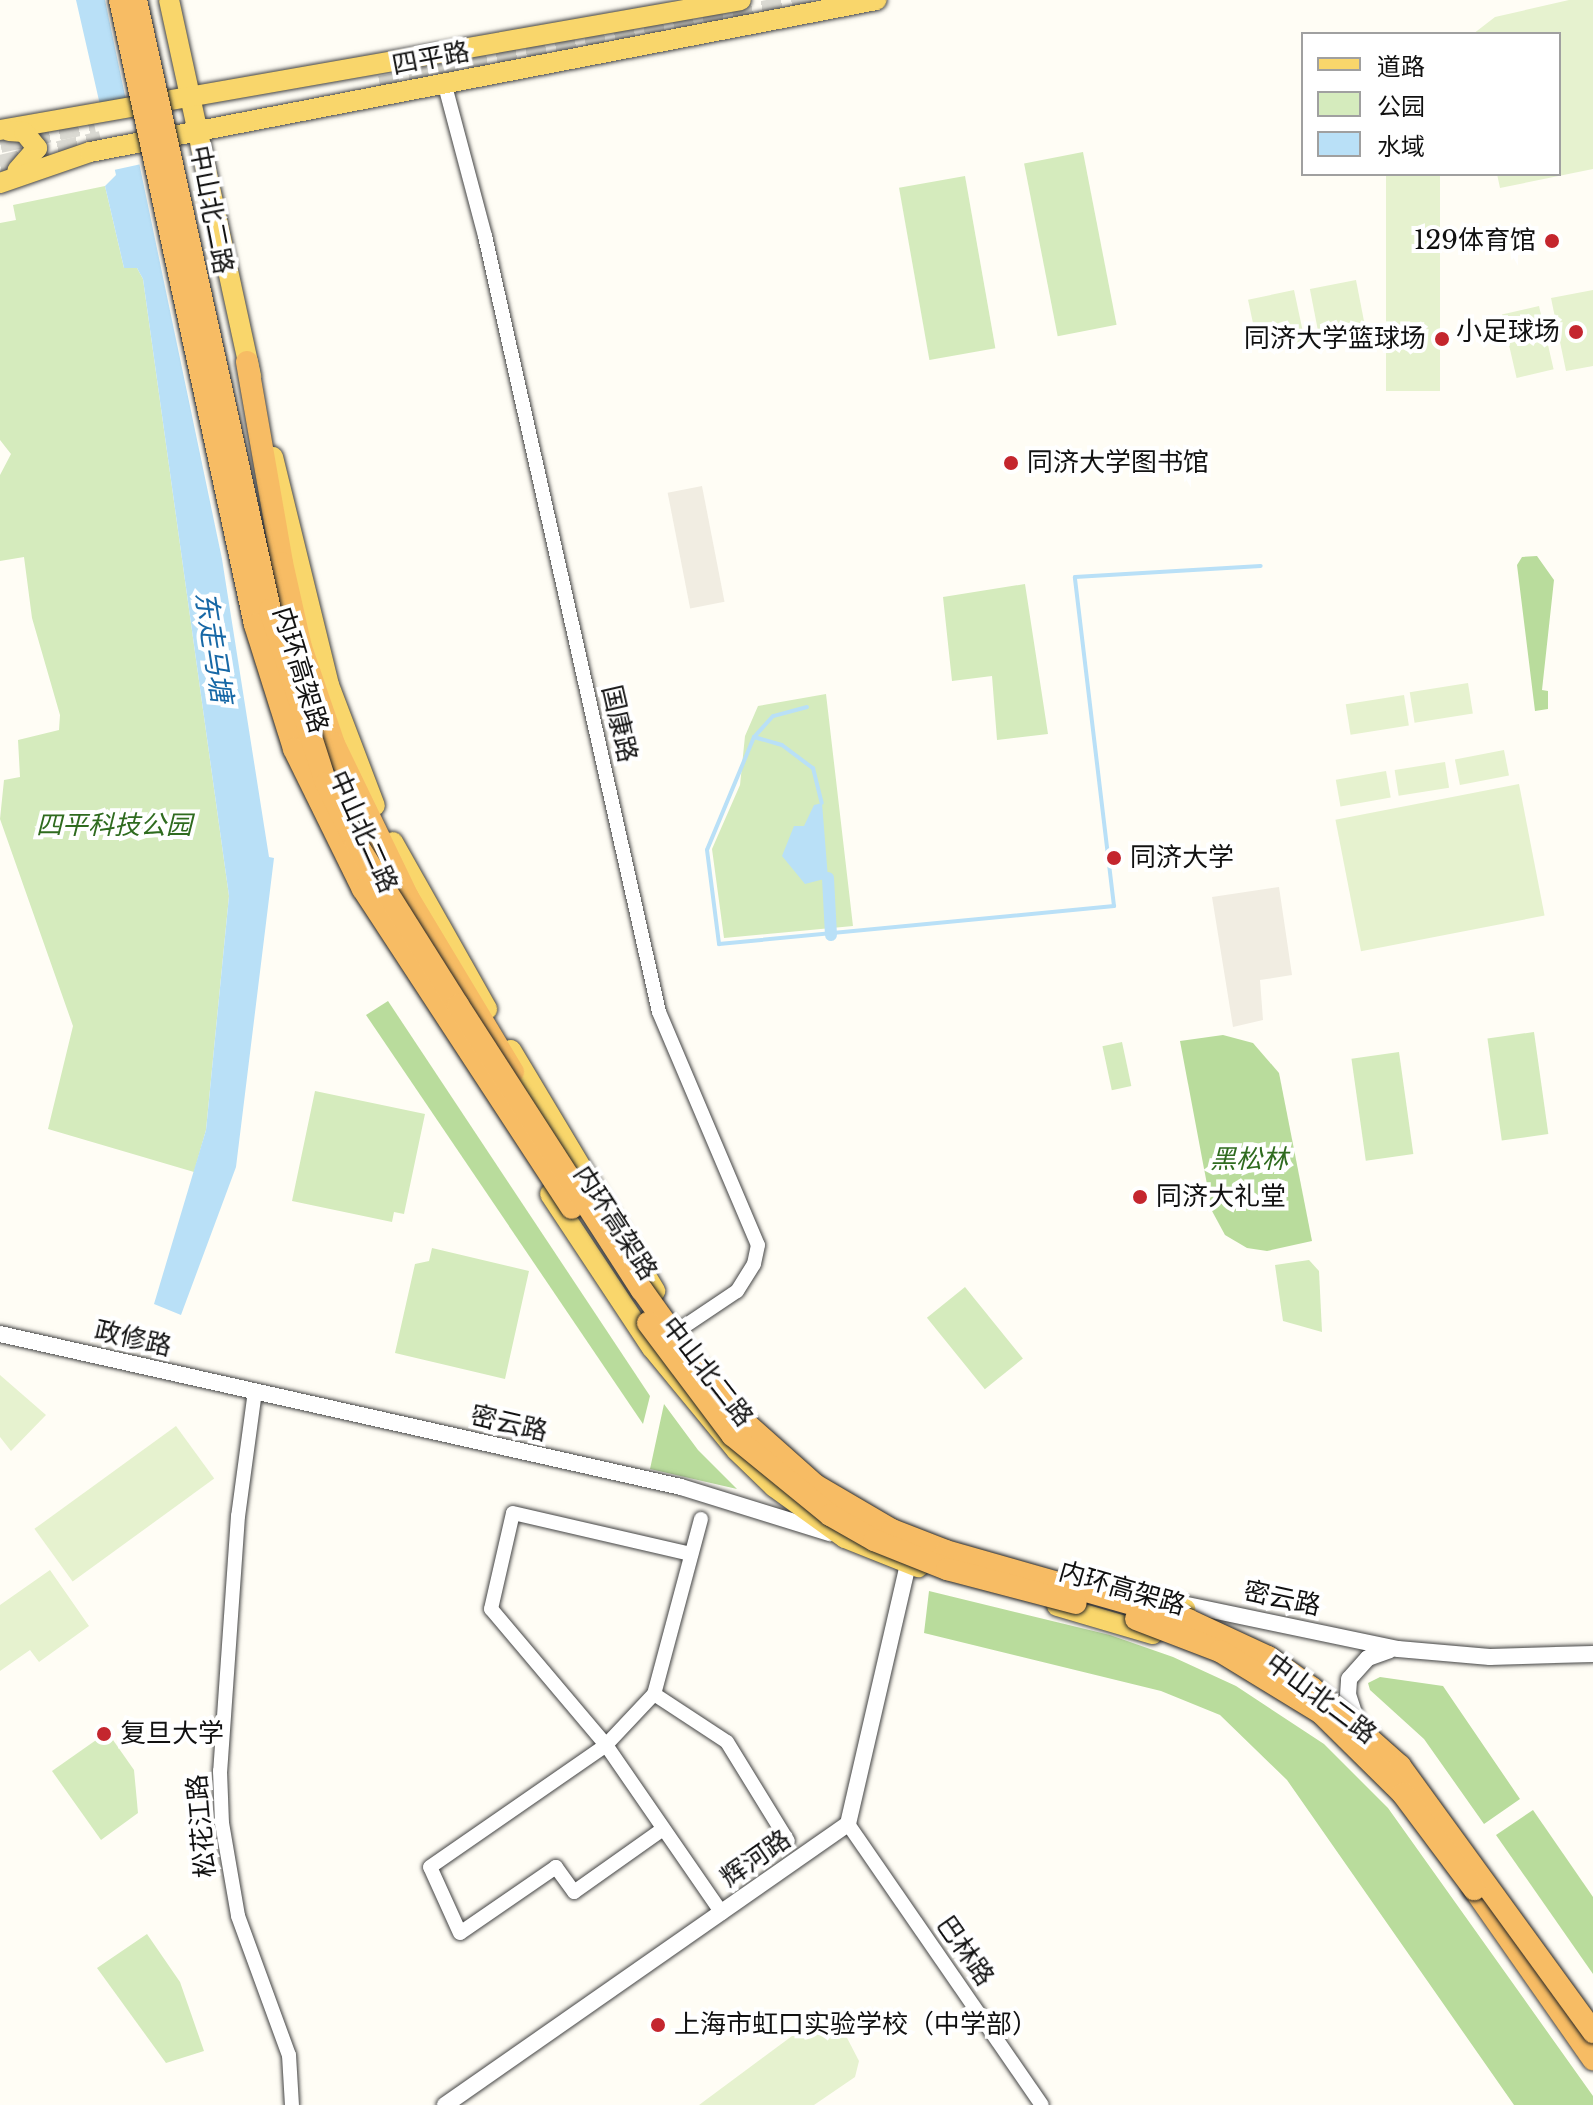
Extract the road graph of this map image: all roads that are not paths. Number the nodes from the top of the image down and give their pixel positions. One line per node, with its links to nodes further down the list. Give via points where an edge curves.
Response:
1 (120, 0): 36 (highway, 内环高架路, bridge, via 255,625 294,749 363,889 696,1393 774,1474 874,1540 947,1569 1181,1634 1294,1692 1344,1733 1403,1794)
2 (139, 0): 8 (main road, 中山北二路); 14 (highway, 内环高架路, bridge, via 270,610 306,731 356,843)
3 (169, 0): 7 (main road, 中山北二路)
4 (741, 0): 7 (main road, 四平路)
5 (876, 0): 6 (main road, 四平路)
6 (444, 82): 10 (main road, 四平路); 15 (street, 国康路, via 485,236 659,1012 758,1245 754,1264 737,1291)
7 (192, 98): 8 (main road, 四平路); 10 (main road, 中山北二路)
8 (163, 104): 9 (main road, 四平路); 11 (main road, 中山北二路)
9 (0, 131): 12 (main road, via 24,132 37,148 29,162)
10 (199, 132): 11 (main road, 四平路); 13 (main road, 中山北二路)
11 (170, 138): 12 (main road, 四平路, via 90,152); 18 (main road, 中山北二路, via 277,661 307,770 337,848 424,1000 652,1348 700,1411)
12 (0, 182)
13 (247, 362): 14 (highway, bridge, via 282,563 317,699 354,794 394,873); 15 (main road, 中山北二路, via 329,685 383,824 546,1111)
14 (608, 1237): 35 (highway, 内环高架路, bridge, via 723,1403 815,1485 892,1530 946,1551 1143,1605 1222,1635 1268,1657 1358,1724 1449,1828)
15 (679, 1330): 21 (main road, 中山北二路, via 725,1398 775,1447 848,1500)
16 (0, 1334): 17 (street, 政修路)
17 (255, 1391): 19 (street, 密云路); 38 (street, 松花江路, via 238,1516 220,1771 222,1823 238,1916 289,2055)
18 (774, 1487): 19 (street, via 772,1502); 22 (main road, 中山北二路)
19 (752, 1506): 22 (street, 密云路)
20 (701, 1519): 23 (street)
21 (919, 1532): 24 (street); 25 (main road, 中山北二路, via 991,1560)
22 (845, 1538): 24 (main road, 中山北二路)
23 (691, 1554): 28 (street); 30 (street, via 513,1513 491,1609)
24 (906, 1564): 31 (street); 37 (main road, 中山北二路, via 1144,1630 1248,1676 1316,1721 1391,1793)
25 (1156, 1599): 26 (street, 密云路); 29 (main road, 中山北二路, via 1234,1632 1321,1689)
26 (1398, 1649): 27 (street, 密云路, via 1511,1658); 29 (street, 密云路, via 1368,1658 1352,1673 1348,1695)
27 (1593, 1654)
28 (654, 1694): 30 (street); 33 (street, via 727,1742)
29 (1356, 1719): 35 (main road, 中山北二路, via 1407,1774)
30 (606, 1745): 32 (street); 32 (street, via 430,1867 460,1933 556,1867 574,1892)
31 (848, 1824): 34 (street, 辉河路); 40 (street, 巴林路)
32 (663, 1829): 34 (street)
33 (788, 1841)
34 (722, 1913): 39 (street, 辉河路)
35 (1593, 2031)
36 (1593, 2059)
37 (1593, 2074)
38 (292, 2105)
39 (445, 2105)
40 (1042, 2105)

